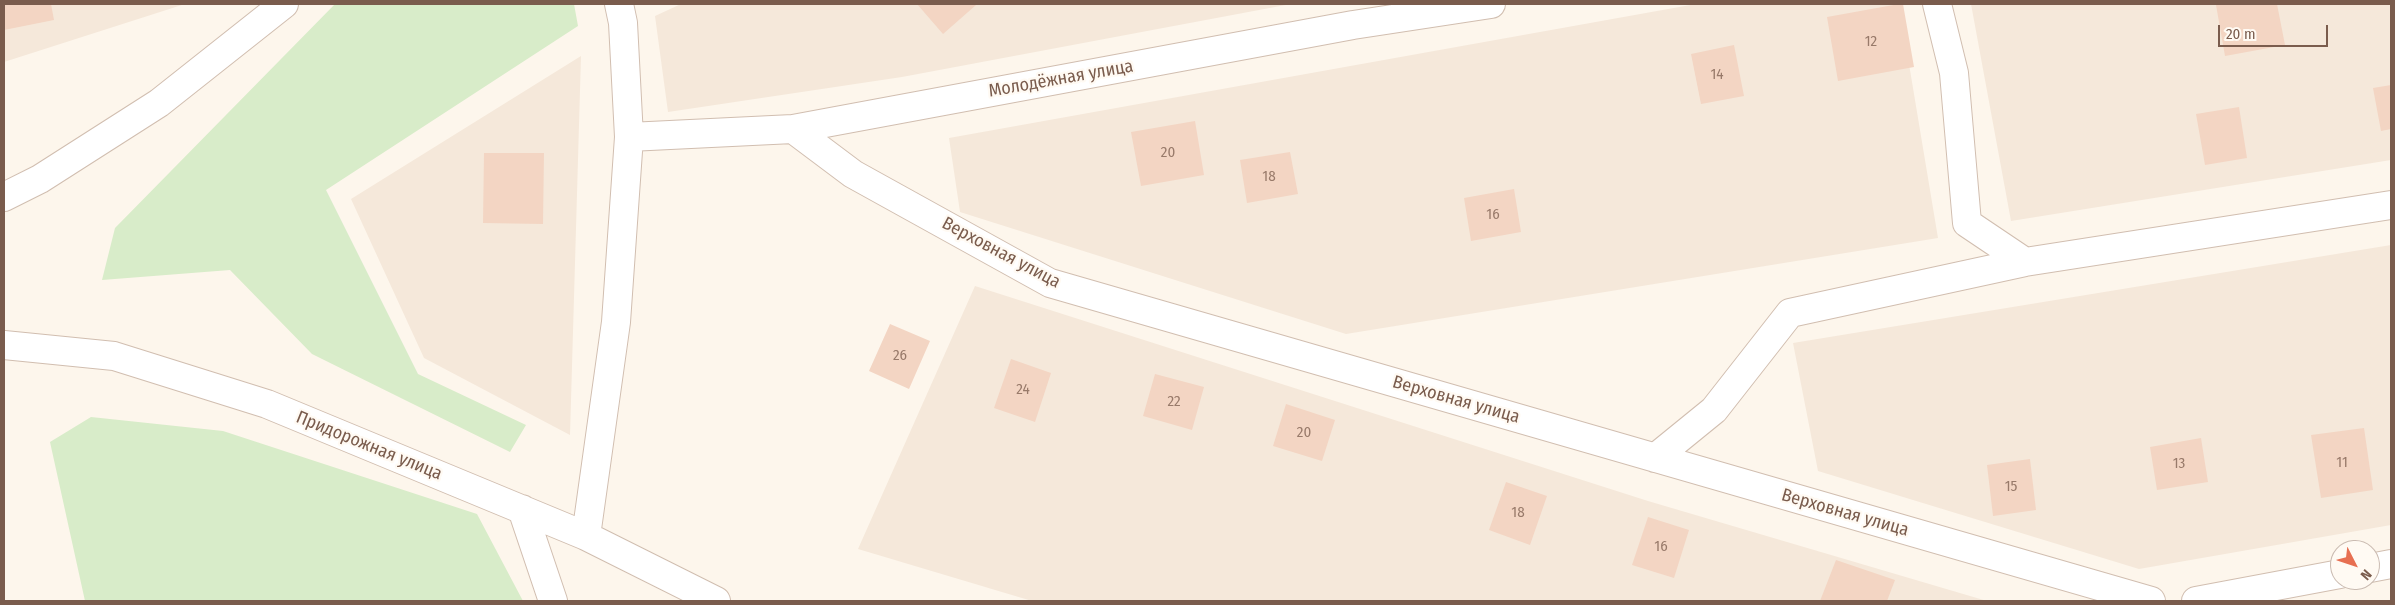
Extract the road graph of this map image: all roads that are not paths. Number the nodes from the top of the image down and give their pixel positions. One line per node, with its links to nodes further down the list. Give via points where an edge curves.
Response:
1 (284, 4): 8 (street, via 159,103 40,179)
2 (619, 4): 7 (street, via 624,23)
3 (1491, 4): 5 (street, Молодёжная улица)
4 (1937, 4): 10 (street, via 1954,73 1967,223)
5 (1351, 15): 6 (street, Молодёжная улица)
6 (793, 129): 7 (street, Молодёжная улица); 12 (street, Верховная улица, via 853,174 1050,283)
7 (629, 137): 14 (street, via 616,322)
8 (4, 198)
9 (2391, 205): 10 (street)
10 (2025, 262): 12 (street, via 1790,314 1714,410)
11 (4, 345): 13 (street, Придорожная улица, via 114,356 258,401)
12 (1655, 458): 18 (street, Верховная улица)
13 (522, 508): 14 (street, Придорожная улица); 16 (street)
14 (586, 536): 17 (street, Придорожная улица)
15 (2330, 576): 19 (street)
16 (553, 601)
17 (716, 601)
18 (2151, 601)
19 (2196, 601)

